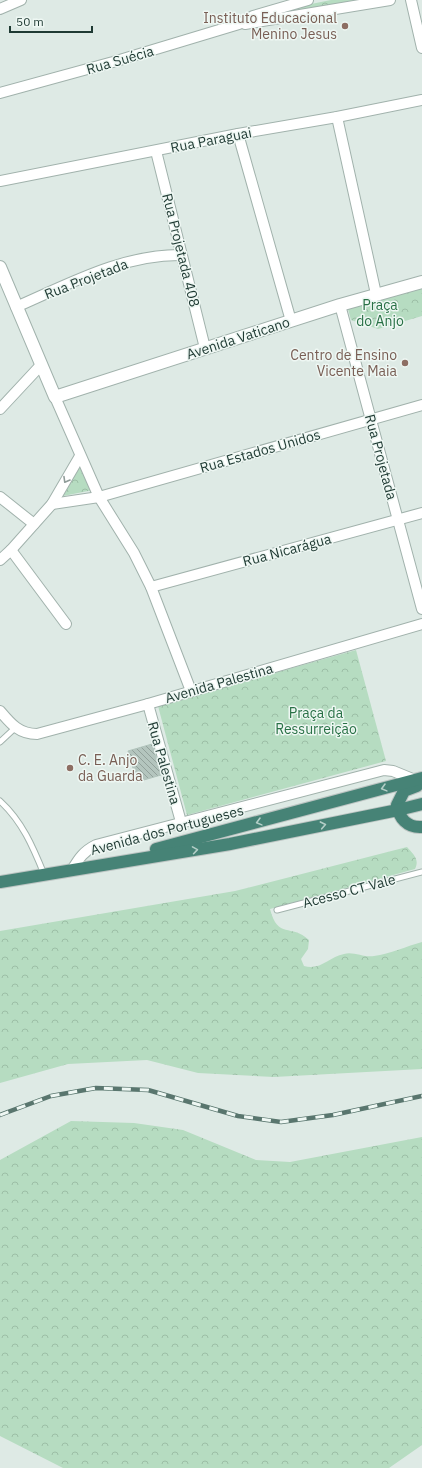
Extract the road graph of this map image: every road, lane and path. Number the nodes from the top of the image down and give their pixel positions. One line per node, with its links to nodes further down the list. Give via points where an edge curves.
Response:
1 (21, 0): 5 (street)
2 (308, 0): 6 (street, Rua Suécia, via 253,16)
3 (390, 0): 6 (street, Rua Suécia)
4 (411, 0): 7 (street)
5 (0, 9)
6 (239, 24): 8 (street, Rua Suécia)
7 (422, 48)
8 (0, 93)
9 (422, 100): 10 (street, Rua Paraguai)
10 (337, 117): 11 (street, Rua Paraguai); 17 (street)
11 (238, 134): 12 (street, Rua Paraguai); 20 (street)
12 (156, 151): 13 (street, Rua Paraguai); 14 (street, Rua Projetada 408)
13 (0, 181)
14 (182, 255): 19 (street, Rua Projetada, via 151,257 119,264); 21 (street, Rua Projetada 408)
15 (0, 267): 19 (street)
16 (422, 282): 17 (street, Avenida Vaticano)
17 (376, 294): 18 (street, Avenida Vaticano)
18 (340, 305): 20 (street, Avenida Vaticano); 26 (street, Rua Projetada)
19 (16, 308): 22 (street)
20 (291, 321): 21 (street, Avenida Vaticano)
21 (205, 348): 23 (street, Avenida Vaticano)
22 (41, 365): 23 (street); 25 (street)
23 (55, 397): 27 (street)
24 (422, 405): 26 (street, Rua Estados Unidos)
25 (0, 409)
26 (372, 419): 29 (street, Rua Estados Unidos); 32 (street, Rua Projetada)
27 (80, 456): 29 (street); 30 (street, one-way to 30)
28 (0, 497): 33 (street)
29 (99, 497): 30 (street, Rua Estados Unidos); 36 (street, via 134,554)
30 (52, 504): 33 (street)
31 (422, 513): 32 (street, Rua Nicarágua)
32 (398, 520): 36 (street, Rua Nicarágua); 37 (street, Rua Projetada)
33 (34, 524): 34 (street)
34 (11, 550): 35 (street); 38 (street)
35 (0, 560)
36 (151, 588): 40 (street)
37 (422, 609)
38 (66, 624)
39 (422, 624): 40 (street, Avenida Palestina)
40 (191, 691): 41 (street, Avenida Palestina)
41 (148, 704): 43 (street, Avenida Palestina, via 37,734 24,733); 49 (street, Rua Palestina)
42 (0, 711): 43 (street)
43 (15, 728): 44 (lane)
44 (0, 742)
45 (420, 781): 48 (highway, via 404,791 398,800); 49 (street, via 384,770); 51 (highway, Avenida dos Portugueses, one-way to 51)
46 (0, 801): 54 (lane, via 28,837)
47 (422, 804): 48 (highway, Avenida dos Portugueses)
48 (398, 810): 50 (highway, via 411,826); 51 (highway, Avenida dos Portugueses, one-way to 48, via 230,844)
49 (181, 822): 52 (street, via 96,845 79,857)
50 (422, 827)
51 (87, 867): 52 (highway)
52 (72, 870): 54 (highway)
53 (422, 872): 56 (lane, Acesso CT Vale)
54 (44, 875): 55 (highway)
55 (0, 882)
56 (277, 910)

